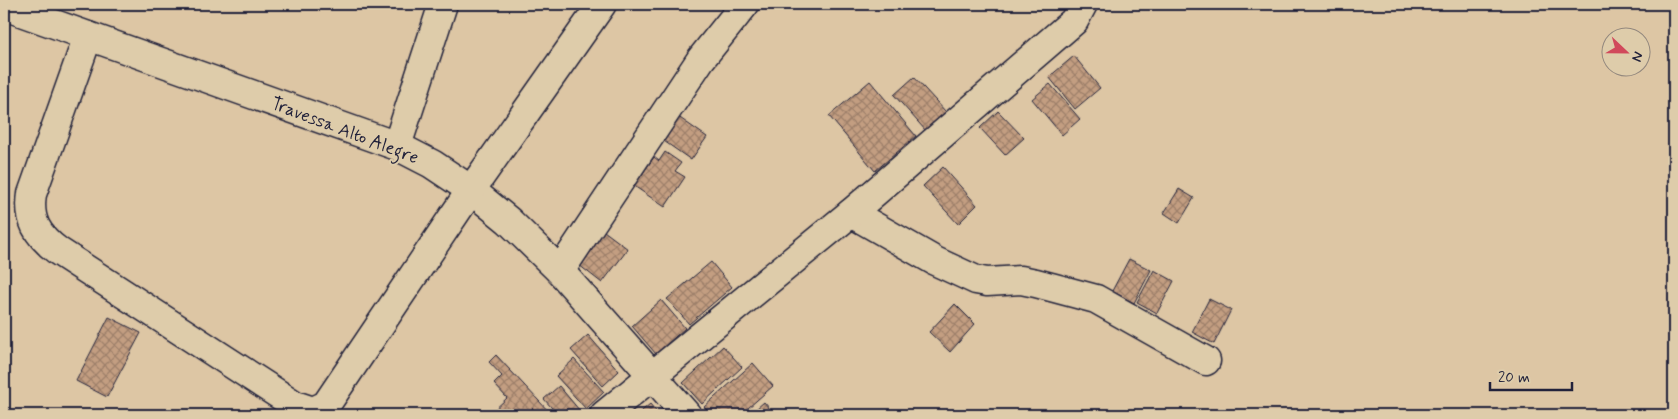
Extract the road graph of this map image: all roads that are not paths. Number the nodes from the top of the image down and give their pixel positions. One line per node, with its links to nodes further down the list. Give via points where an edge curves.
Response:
1 (443, 4): 7 (street)
2 (602, 4): 8 (street)
3 (745, 4): 10 (street, via 696,66)
4 (1082, 4): 9 (street, via 1074,21)
5 (4, 6): 6 (street, Travessa Alto Alegre)
6 (88, 36): 7 (street, Travessa Alto Alegre); 8 (street, via 32,194 30,207 36,230 58,251 306,409 313,411 326,405)
7 (397, 146): 8 (street, Travessa Alto Alegre)
8 (471, 190): 10 (street, Travessa Alto Alegre, via 509,221)
9 (851, 213): 11 (street, via 935,261 976,280 1021,280 1096,299); 12 (street)
10 (560, 272): 12 (street, Travessa Alto Alegre)
11 (1206, 360)
12 (652, 376): 13 (street); 14 (street, Travessa Alto Alegre)
13 (604, 415)
14 (687, 415)

